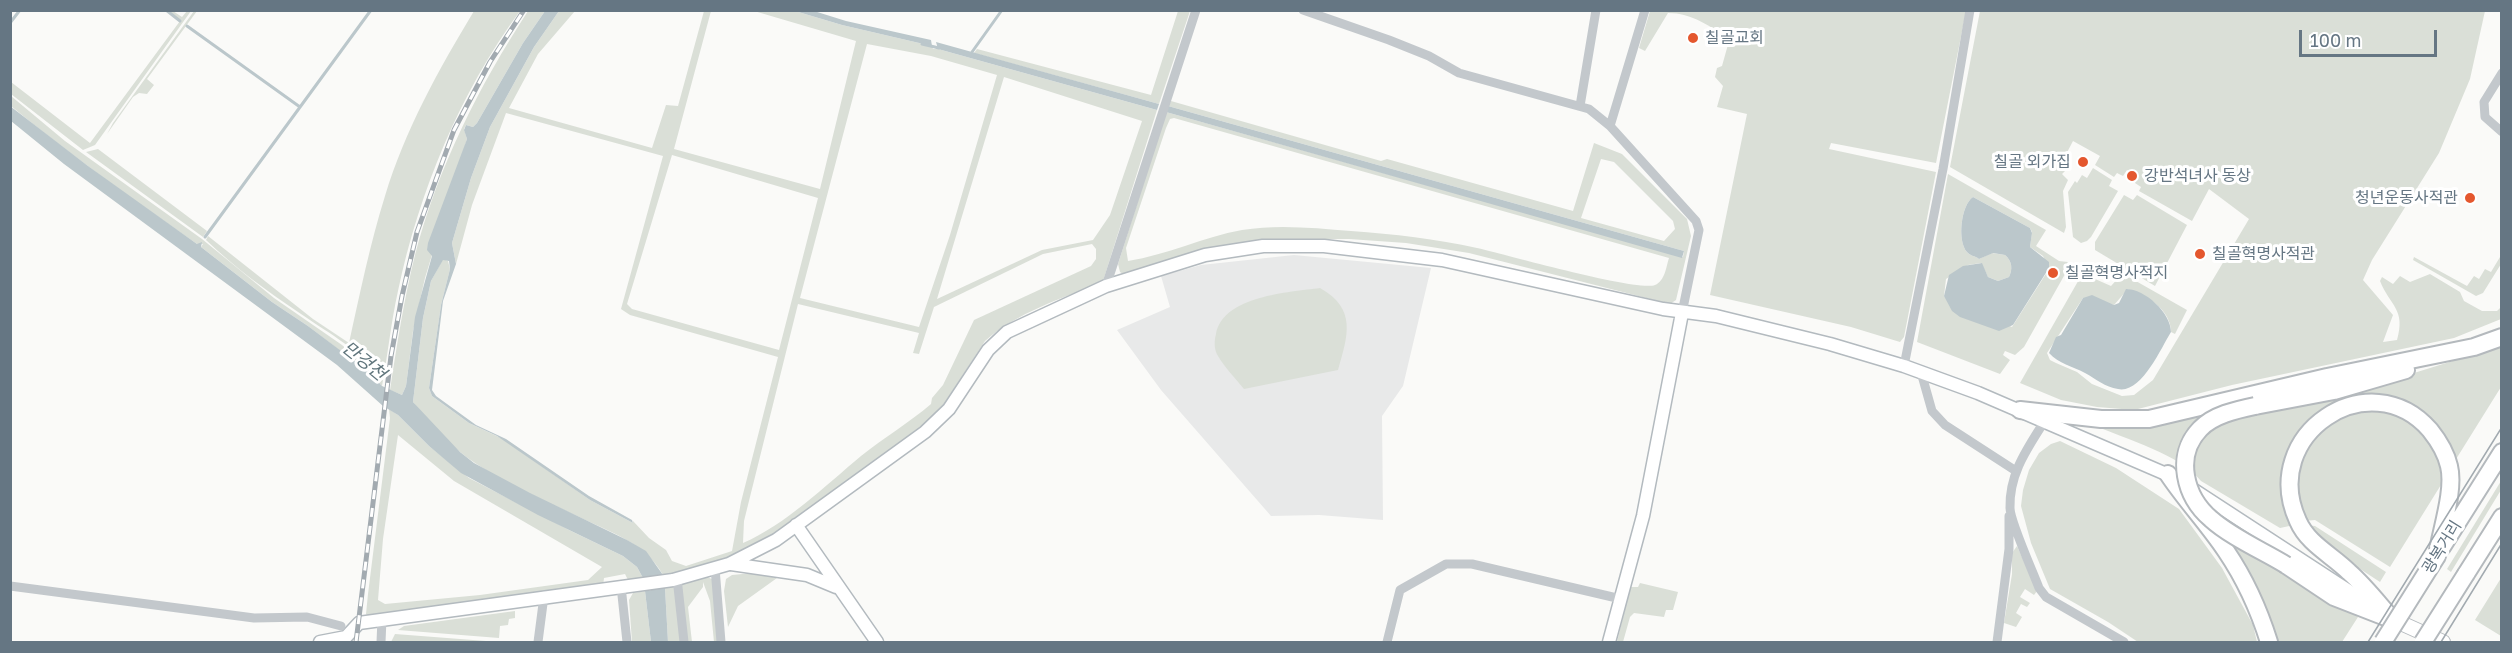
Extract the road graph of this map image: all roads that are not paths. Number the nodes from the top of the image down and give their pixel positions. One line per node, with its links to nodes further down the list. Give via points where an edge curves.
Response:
1 (1196, 10): 10 (street)
2 (1303, 10): 7 (street, via 1429,56 1459,73)
3 (1596, 10): 7 (street)
4 (1645, 10): 8 (street)
5 (1970, 10): 14 (street)
6 (2502, 73): 9 (street, via 2484,102 2485,117)
7 (1580, 106): 8 (street)
8 (1610, 126): 11 (street, via 1696,221 1699,230)
9 (2502, 132)
10 (1106, 286): 11 (street, via 1223,251 1263,246 1324,246 1442,260); 23 (street, via 1007,332 988,350 949,409 925,432)
11 (1682, 313): 14 (street, via 1737,321); 32 (street, via 1643,516)
12 (2502, 337): 13 (highway)
13 (2446, 353): 16 (highway, via 2149,419 2101,419); 33 (highway, bridge, via 2370,382 2254,406 2216,418 2200,428 2185,459 2190,493 2212,520 2334,597)
14 (1904, 366): 15 (street)
15 (1921, 372): 16 (street); 19 (street, via 1932,411 1945,425)
16 (2020, 410): 17 (street)
17 (2044, 422): 19 (street); 20 (street)
18 (2502, 452): 24 (highway, 광복거리)
19 (2016, 471): 21 (street)
20 (2168, 474): 33 (street); 47 (highway, via 2245,582)
21 (2009, 510): 45 (street, via 2009,549); 46 (street, via 2046,597)
22 (2502, 517): 49 (highway, 광복거리, bridge)
23 (796, 525): 25 (street); 30 (street)
24 (2437, 556): 33 (highway, via 2448,498 2449,466 2438,439 2411,414 2391,406 2361,404 2318,422 2302,439 2295,455 2289,489 2294,511 2301,529 2347,569); 48 (highway, 광복거리, bridge)
25 (729, 564): 26 (street); 30 (street, via 807,574)
26 (715, 568): 27 (street); 41 (street)
27 (675, 579): 28 (street); 40 (street)
28 (625, 585): 31 (street); 39 (street)
29 (10, 586): 35 (street, via 254,618 307,617)
30 (837, 587): 42 (street)
31 (544, 596): 34 (street); 38 (street)
32 (1621, 599): 43 (street, via 1472,564 1446,564 1400,590); 44 (street)
33 (2392, 619): 50 (main road)
34 (382, 620): 36 (street, via 359,623 346,637); 37 (street)
35 (341, 626)
36 (320, 642)
37 (381, 642)
38 (538, 642)
39 (627, 642)
40 (684, 642)
41 (721, 642)
42 (877, 642)
43 (1387, 642)
44 (1609, 642)
45 (1997, 642)
46 (2124, 642)
47 (2269, 642)
48 (2383, 642)
49 (2423, 642)
50 (2443, 642)

